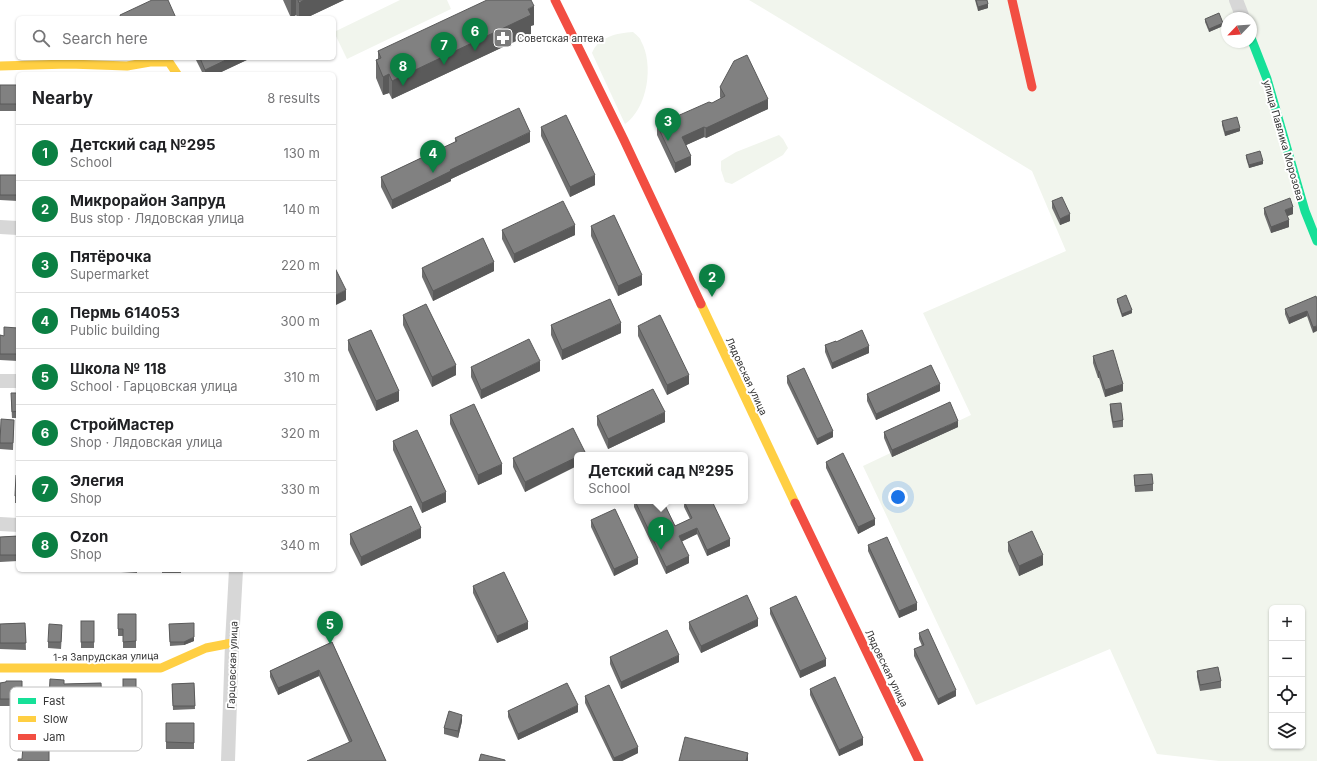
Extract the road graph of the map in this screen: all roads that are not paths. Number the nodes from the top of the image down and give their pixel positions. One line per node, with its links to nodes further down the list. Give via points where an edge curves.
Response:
1 (555, 0): 20 (main road, Лядовская улица)
2 (1012, 0): 8 (main road)
3 (1236, 0): 4 (street)
4 (1241, 12)
5 (1255, 48): 11 (main road, улица Павлика Морозова)
6 (0, 66): 7 (main road, via 127,66 170,62)
7 (177, 72)
8 (1032, 87)
9 (0, 227): 10 (street)
10 (16, 228)
11 (1317, 242)
12 (0, 381): 13 (street)
13 (16, 381)
14 (0, 524): 15 (street)
15 (16, 524)
16 (236, 572): 17 (street, Гарцовская улица)
17 (232, 643): 18 (main road, 1-я Запрудская улица, via 206,648 161,668); 19 (street, Гарцовская улица)
18 (0, 668)
19 (228, 761)
20 (919, 761)

